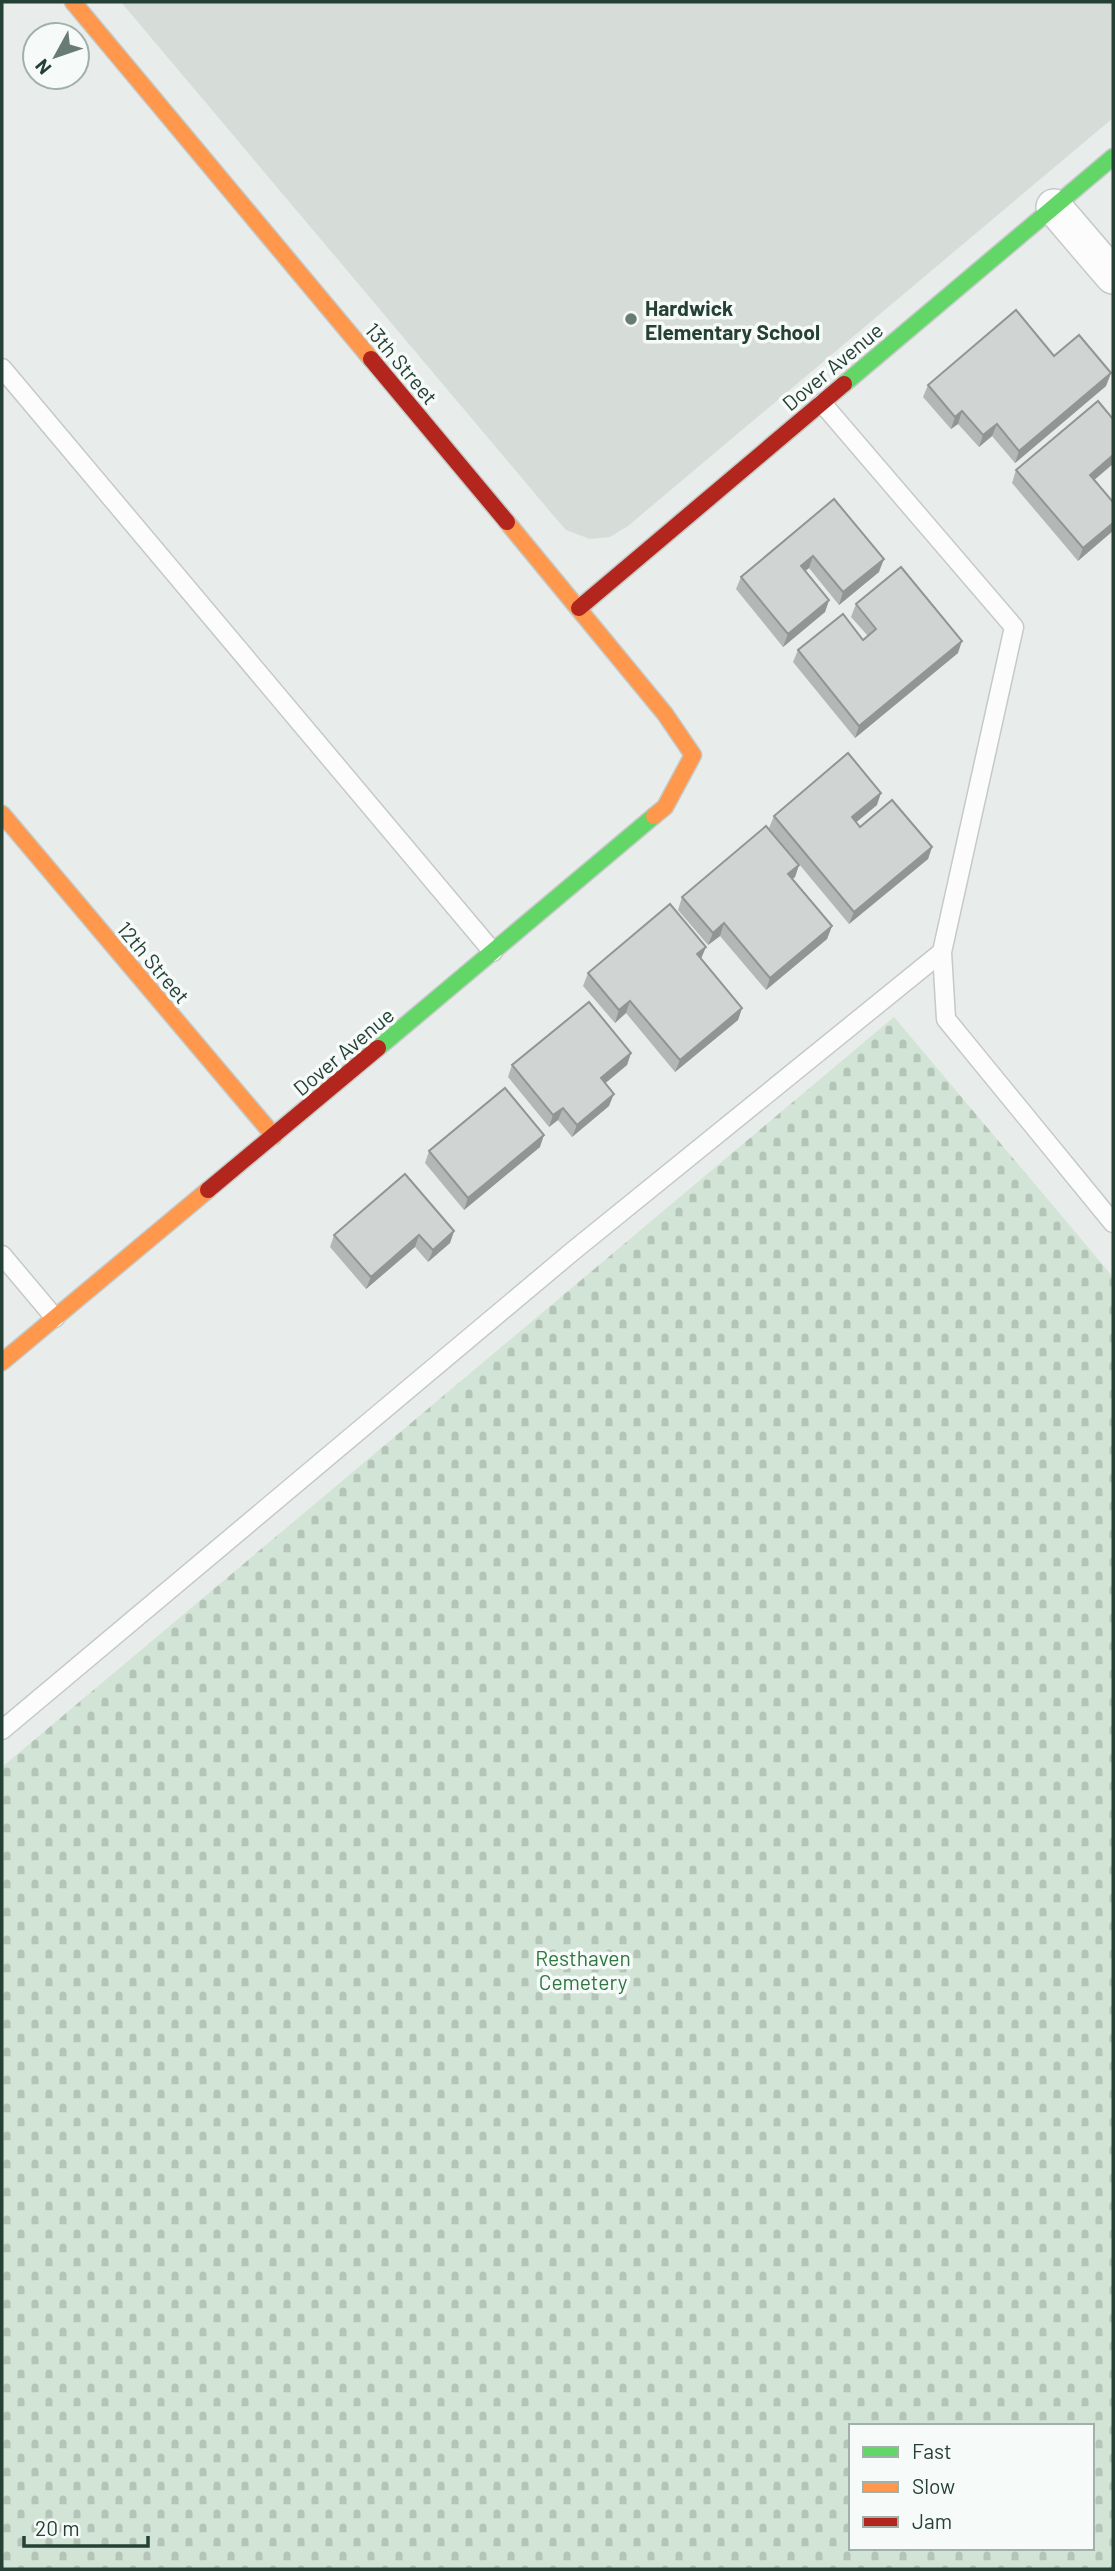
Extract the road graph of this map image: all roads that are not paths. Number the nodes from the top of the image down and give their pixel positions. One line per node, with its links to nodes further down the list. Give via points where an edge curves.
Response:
1 (73, 2): 7 (street, 13th Street)
2 (1113, 157): 3 (street, Dover Avenue)
3 (1054, 206): 4 (street); 6 (street, Dover Avenue)
4 (1113, 276)
5 (2, 368): 10 (lane)
6 (822, 403): 7 (street, Dover Avenue); 11 (lane, via 1014,627)
7 (579, 608): 8 (street, 13th Street)
8 (693, 755): 10 (street, Dover Avenue, via 665,807)
9 (2, 814): 12 (street, 12th Street)
10 (493, 952): 12 (street, Dover Avenue)
11 (942, 952): 13 (lane, via 946,1019); 17 (lane, via 573,1251)
12 (274, 1136): 15 (street, Dover Avenue)
13 (1113, 1223)
14 (2, 1255): 15 (lane)
15 (55, 1318): 16 (street, Dover Avenue)
16 (2, 1362)
17 (2, 1730)

